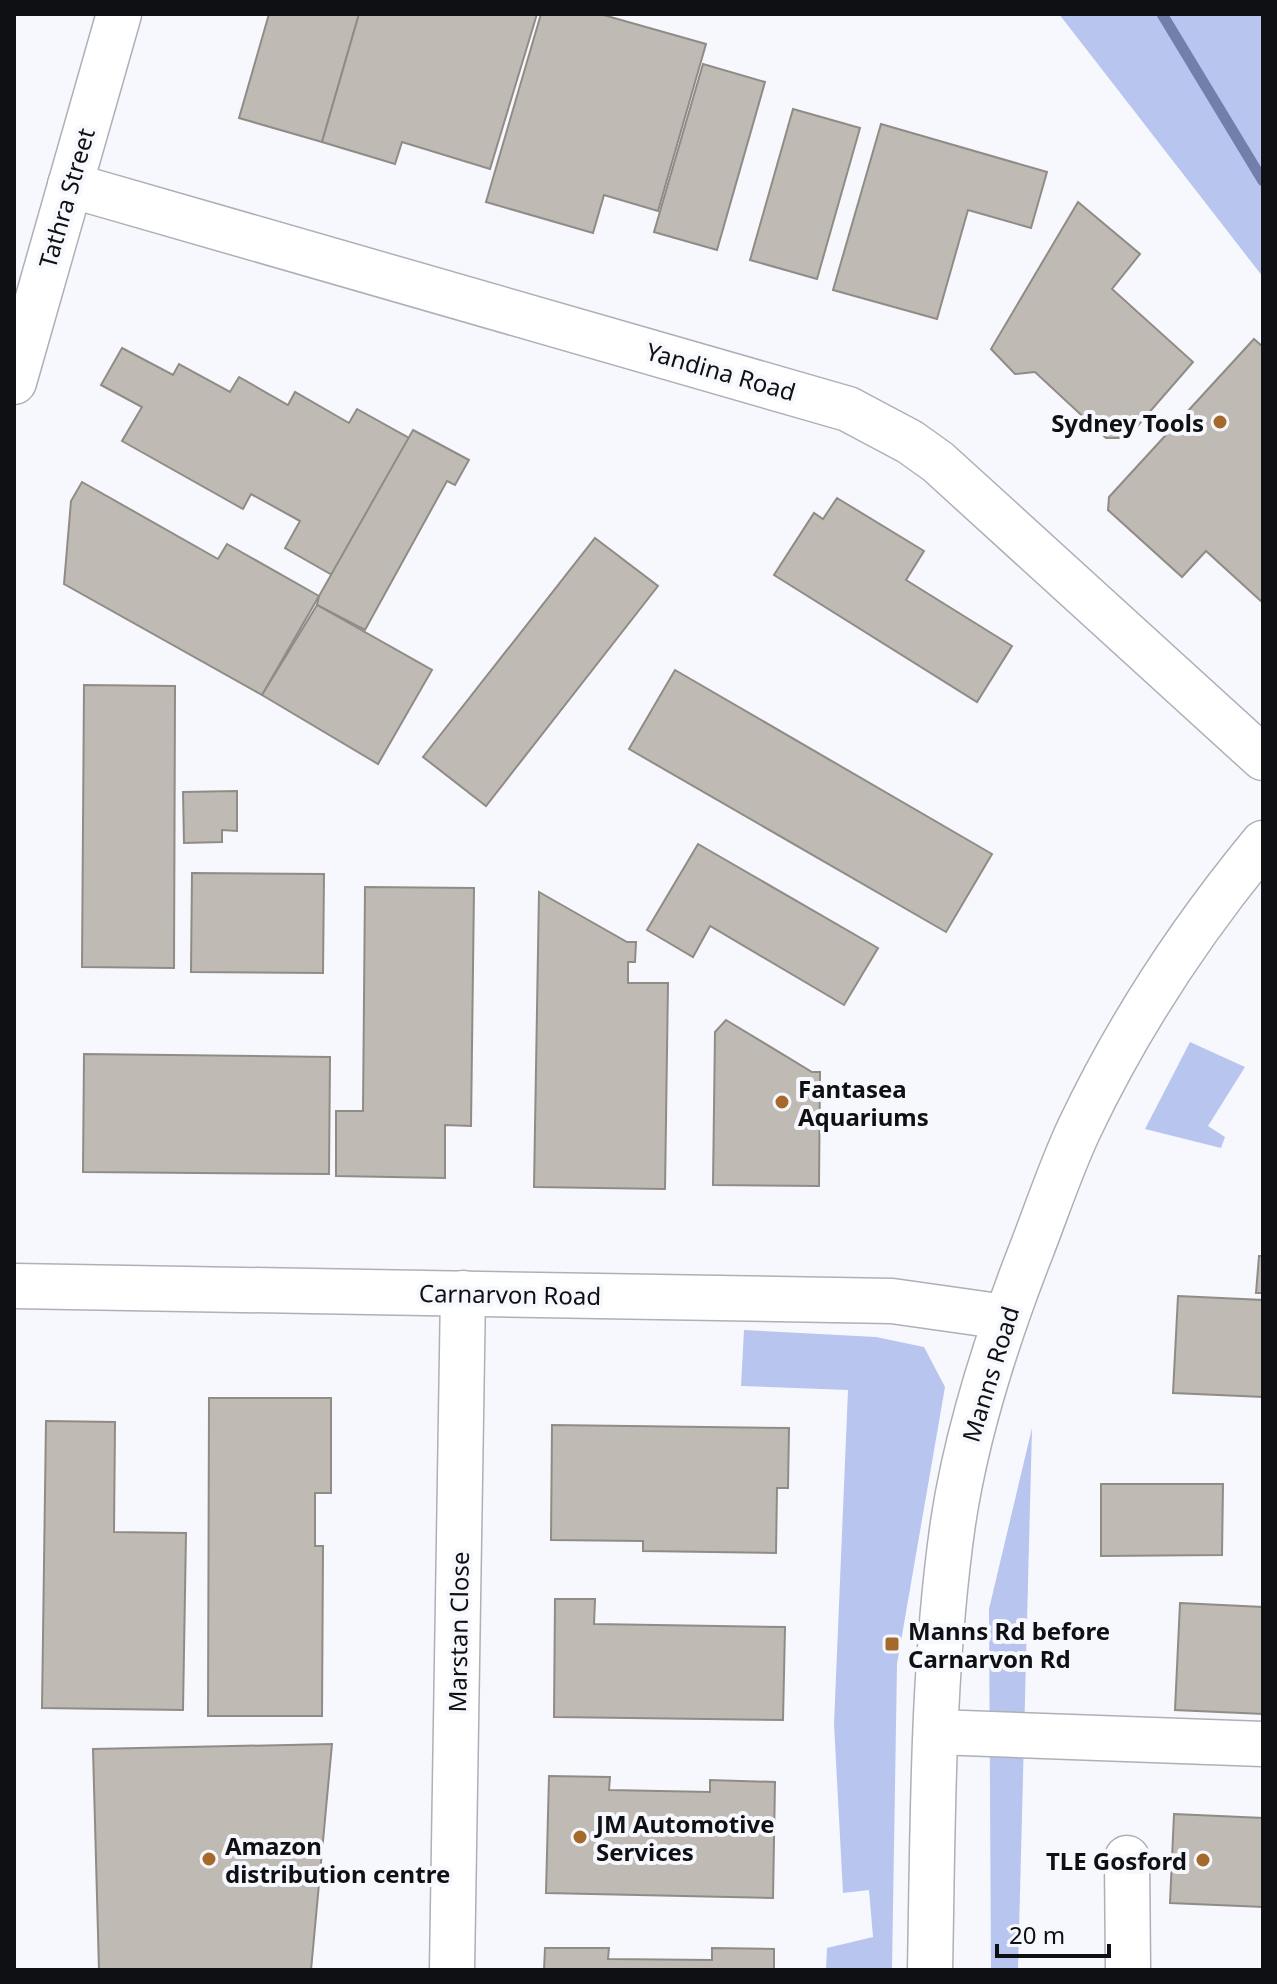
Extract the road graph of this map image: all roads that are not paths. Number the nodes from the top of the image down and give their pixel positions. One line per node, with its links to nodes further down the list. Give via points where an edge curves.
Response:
1 (119, 14): 2 (street, Tathra Street)
2 (70, 185): 3 (street, Tathra Street); 4 (street, Yandina Road, via 848,409 938,462)
3 (14, 382)
4 (1263, 758)
5 (1263, 843): 8 (street, Manns Road, via 1213,904 1155,993 1080,1127)
6 (14, 1286): 7 (street, Carnarvon Road)
7 (463, 1293): 8 (street, Carnarvon Road, via 892,1301); 12 (street, Marstan Close)
8 (1005, 1317): 9 (street, Manns Road, via 953,1522)
9 (936, 1732): 10 (street); 13 (street, Manns Road)
10 (1263, 1744)
11 (1127, 1858): 14 (street)
12 (452, 1970)
13 (930, 1970)
14 (1128, 1970)

